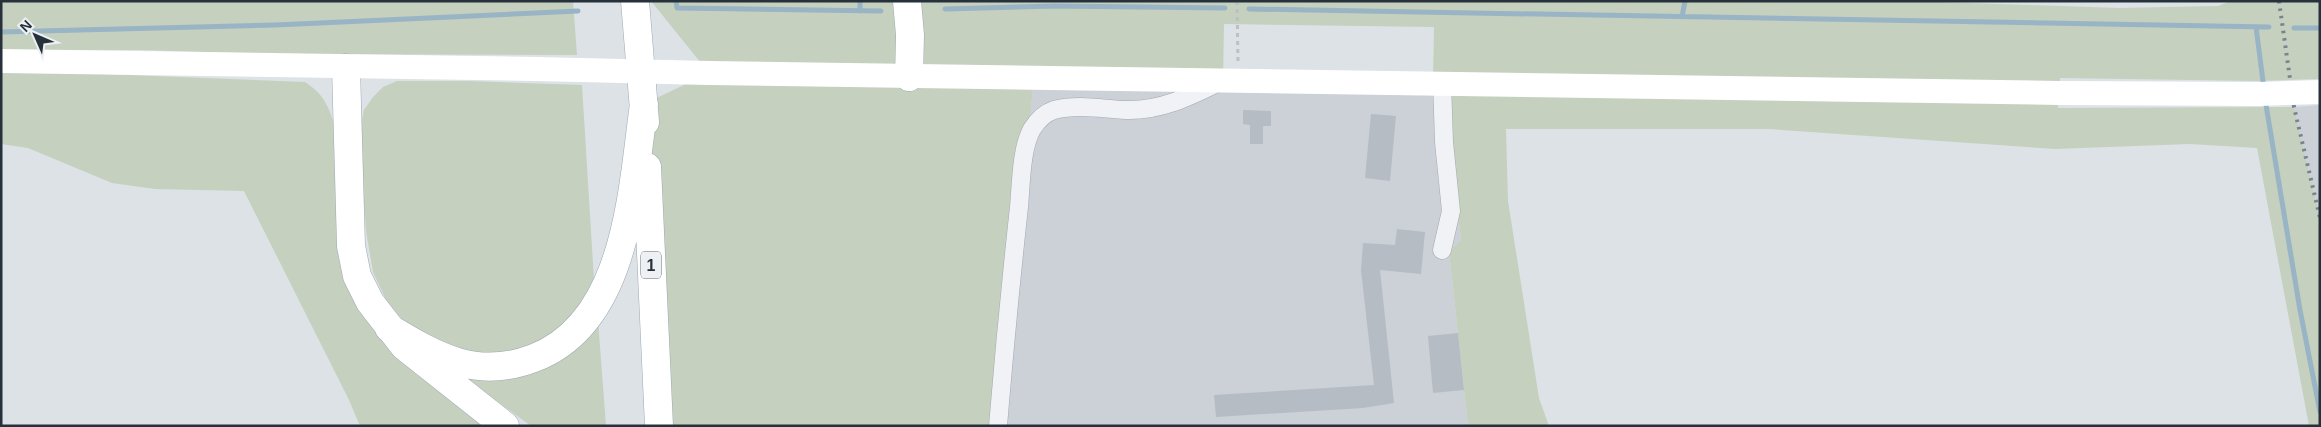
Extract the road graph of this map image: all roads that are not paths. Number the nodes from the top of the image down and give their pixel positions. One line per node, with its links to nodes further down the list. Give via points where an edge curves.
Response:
1 (635, 1): 9 (main road, 1)
2 (907, 1): 5 (main road)
3 (1, 61): 4 (main road)
4 (346, 68): 5 (main road, bridge); 11 (main road, via 350,246 357,276 370,302)
5 (909, 78): 6 (main road)
6 (1230, 80): 7 (main road); 14 (street, via 1164,106 1053,110 1041,117 1031,130 1020,202)
7 (1442, 82): 8 (main road, bridge, via 2060,93); 10 (street, via 1451,211)
8 (2320, 92)
9 (644, 104): 11 (main road, via 634,177 616,260 592,313 574,334 549,352 524,362 490,368 457,363 425,350); 13 (main road, 1)
10 (1442, 250)
11 (389, 328): 12 (main road, via 417,357)
12 (505, 426)
13 (659, 426)
14 (998, 426)

